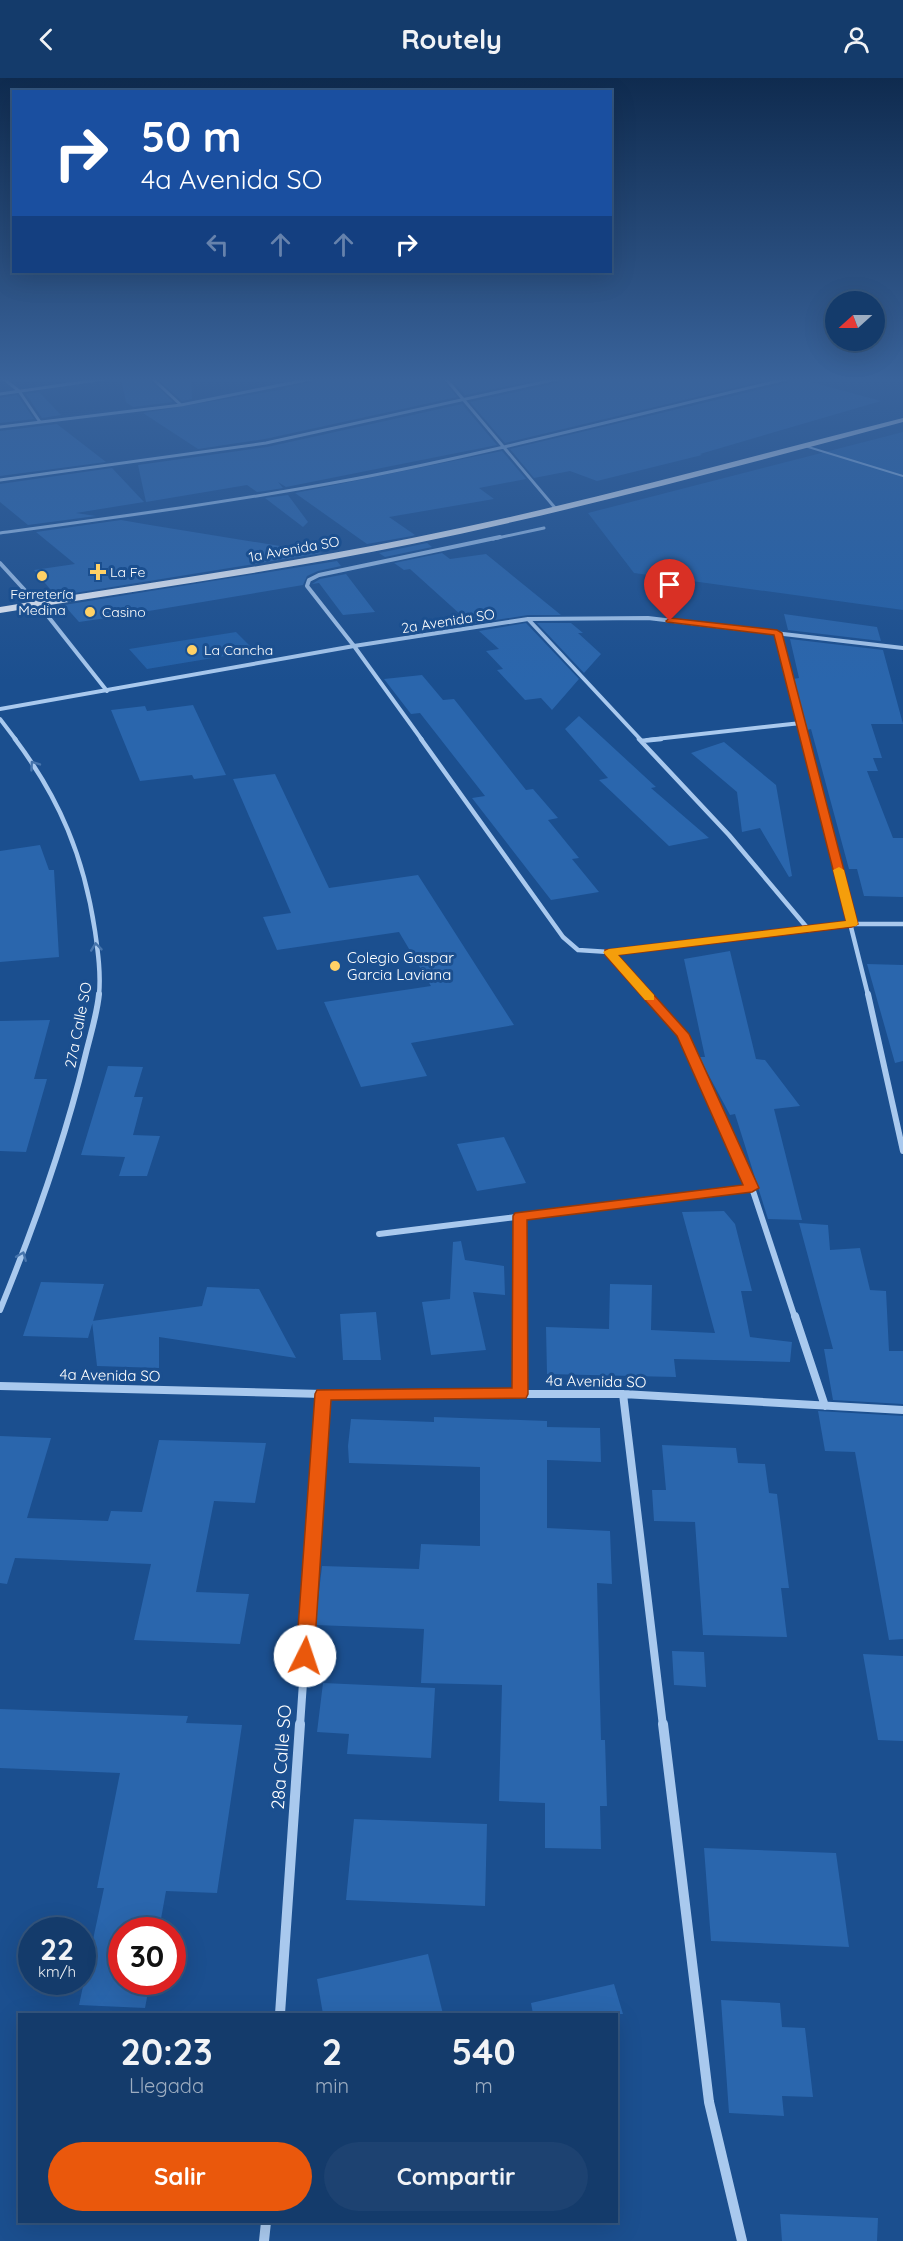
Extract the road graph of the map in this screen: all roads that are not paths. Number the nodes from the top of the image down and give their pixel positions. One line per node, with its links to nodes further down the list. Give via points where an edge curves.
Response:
1 (346, 480): 6 (street, via 222,503)
2 (530, 480): 4 (street)
3 (671, 480): 4 (highway, 1a Avenida SO)
4 (556, 509): 8 (highway, 1a Avenida SO, via 296,563)
5 (544, 528): 12 (street, via 309,580 307,586)
6 (0, 533)
7 (0, 563): 8 (street)
8 (37, 604): 9 (highway, 1a Avenida SO); 14 (street)
9 (0, 610)
10 (528, 619): 11 (street, 2a Avenida SO, via 648,618); 12 (street, 2a Avenida SO); 18 (street)
11 (777, 633): 13 (street, 2a Avenida SO); 17 (street)
12 (354, 646): 14 (street, 2a Avenida SO); 22 (street, via 563,937 578,950)
13 (903, 648)
14 (107, 691): 15 (street, 2a Avenida SO)
15 (0, 709)
16 (0, 718): 27 (street, 27a Calle SO, one-way to 16, via 30,1236 66,1127 100,987 93,923 73,839 39,771)
17 (801, 723): 18 (street); 19 (street)
18 (641, 741): 21 (street, via 729,835)
19 (852, 924): 20 (street); 21 (street); 23 (street)
20 (903, 924)
21 (809, 930): 22 (street)
22 (609, 952): 24 (street, via 682,1034)
23 (903, 1151)
24 (752, 1188): 25 (street); 32 (street)
25 (520, 1216): 26 (street); 30 (street)
26 (379, 1234)
27 (0, 1310)
28 (0, 1386): 29 (street, 4a Avenida SO)
29 (323, 1394): 30 (street, 4a Avenida SO); 34 (street, 28a Calle SO)
30 (520, 1394): 31 (street, 4a Avenida SO)
31 (623, 1394): 32 (street, 4a Avenida SO); 37 (street, via 709,2102)
32 (825, 1406): 33 (street, 4a Avenida SO)
33 (903, 1410)
34 (280, 2013)
35 (266, 2223): 36 (street)
36 (264, 2241)
37 (742, 2241)

